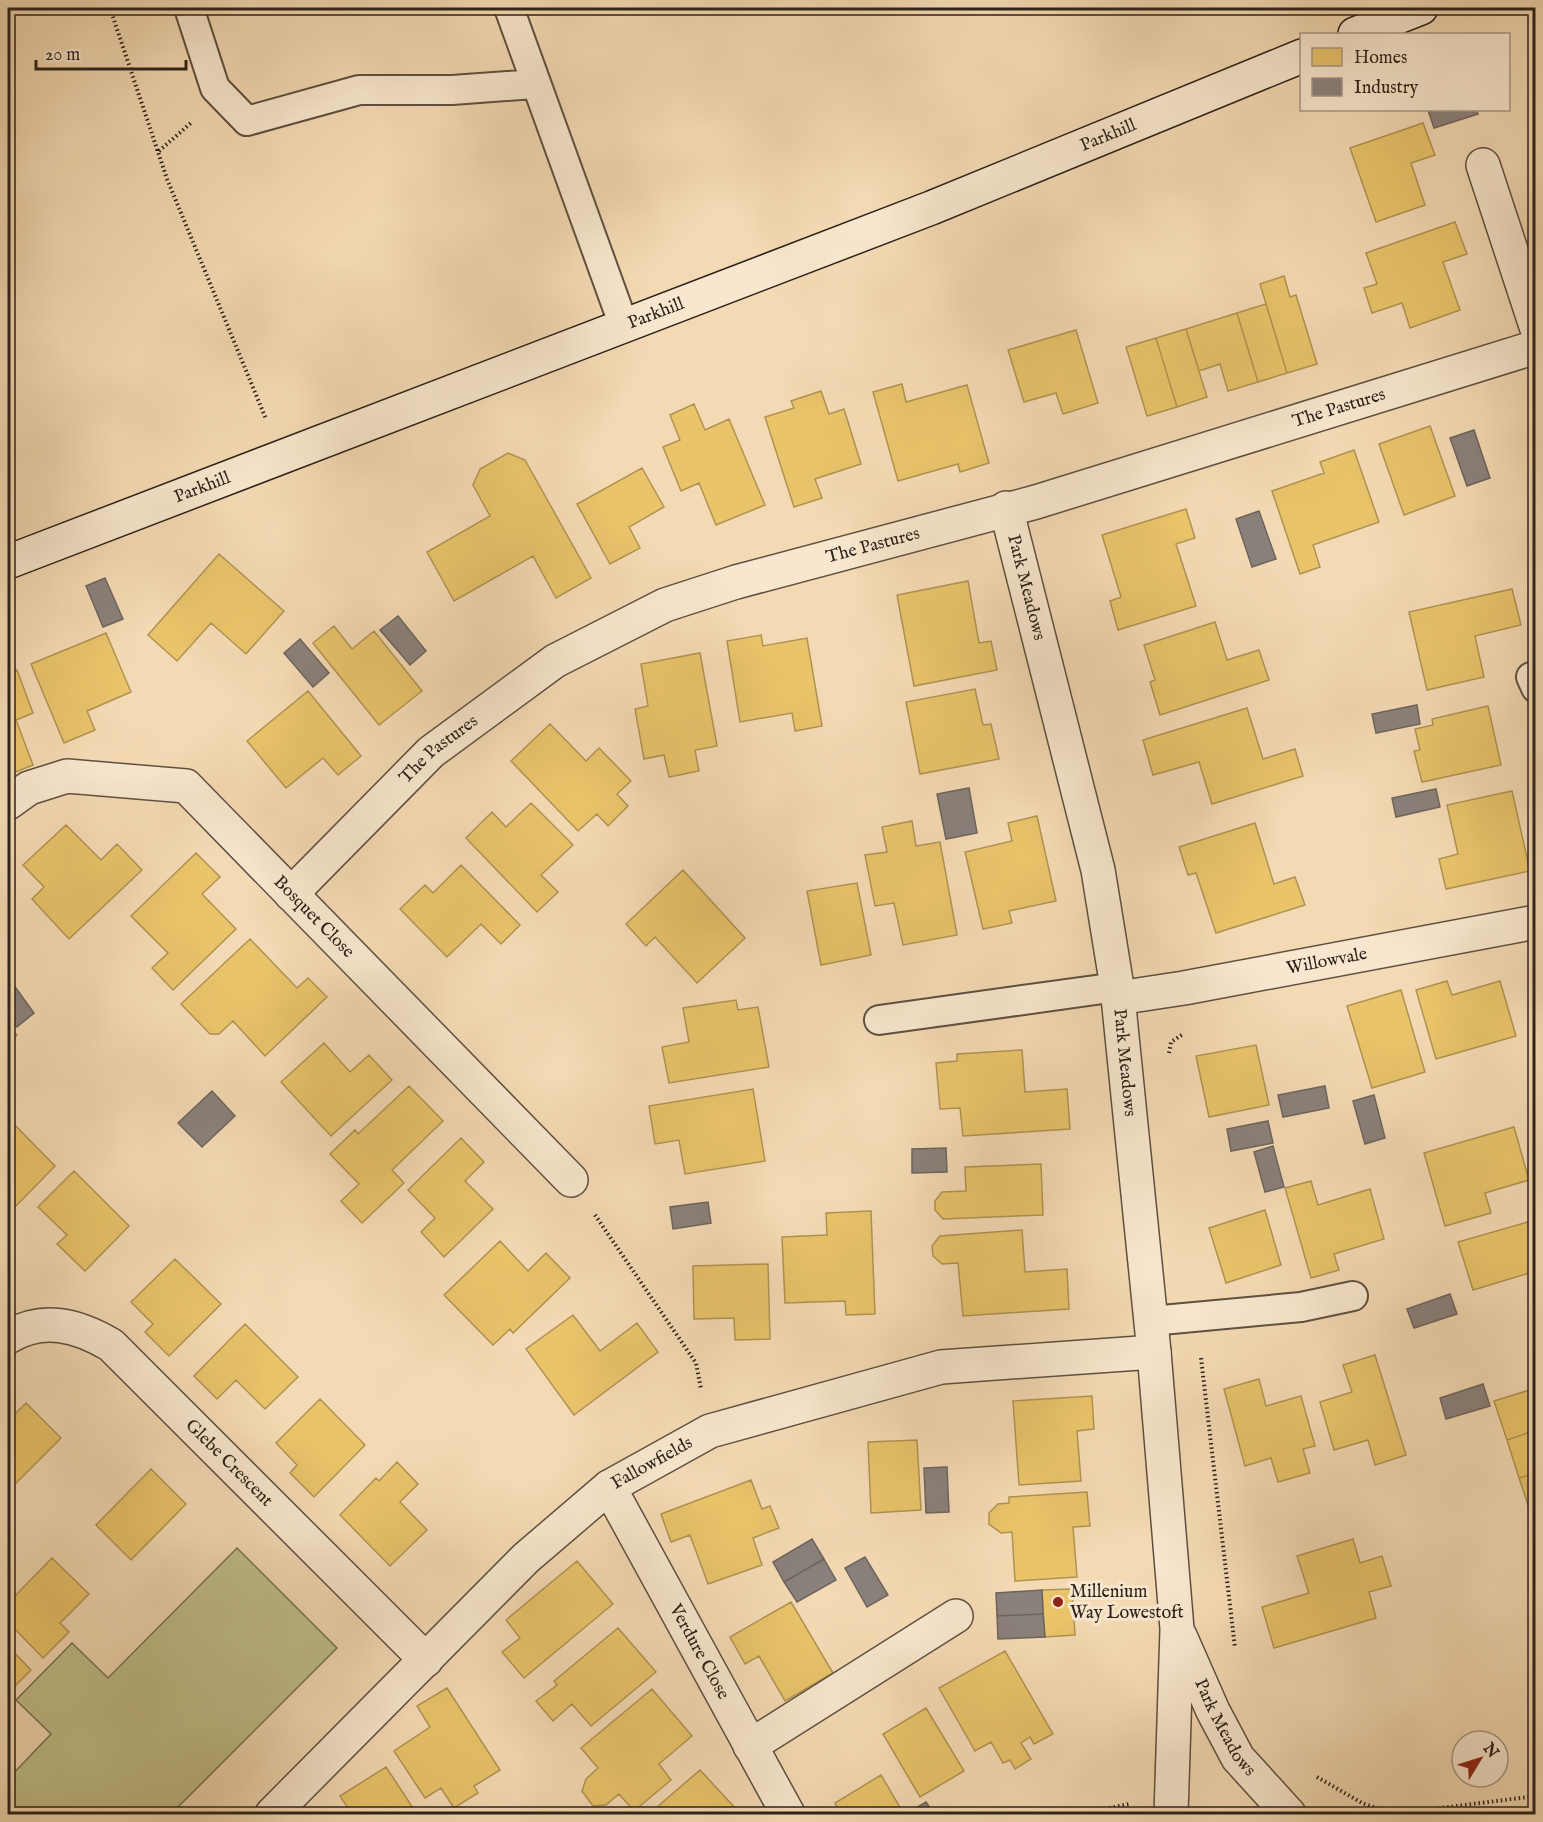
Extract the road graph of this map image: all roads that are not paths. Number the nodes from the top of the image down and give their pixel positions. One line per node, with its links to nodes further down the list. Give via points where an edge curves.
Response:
1 (189, 8): 6 (lane, via 215,88 246,121 359,90 452,90)
2 (509, 8): 6 (lane)
3 (1421, 8): 4 (street)
4 (1358, 33)
5 (1300, 57): 8 (street, Parkhill, via 942,204)
6 (535, 84): 8 (lane)
7 (1483, 165): 9 (street)
8 (624, 326): 12 (street, Parkhill)
9 (1536, 326)
10 (1536, 346): 11 (street, The Pastures, via 1036,502)
11 (1006, 508): 14 (street, The Pastures, via 665,605 555,661 431,752); 16 (street, Park Meadows, via 1098,870)
12 (8, 562)
13 (8, 803): 14 (street, Bosquet Close, via 29,788 67,776 186,786)
14 (291, 894): 18 (street, Bosquet Close)
15 (1536, 922): 16 (street, Willowvale, via 1184,988)
16 (1117, 992): 17 (lane); 21 (street, Park Meadows)
17 (879, 1020)
18 (571, 1180)
19 (1353, 1296): 21 (lane, via 1301,1307 1197,1317)
20 (8, 1337): 25 (street, Glebe Crescent, via 35,1325 52,1325 89,1332 111,1345)
21 (1153, 1337): 22 (street, Fallowfields, via 941,1367 710,1431); 24 (street, Park Meadows)
22 (609, 1487): 25 (street, Fallowfields, via 526,1558); 26 (street, Verdure Close)
23 (956, 1616): 26 (street)
24 (1177, 1629): 29 (street, Park Meadows); 30 (street, Park Meadows, via 1238,1758)
25 (426, 1660): 27 (street, Fallowfields)
26 (750, 1746): 28 (street, Verdure Close)
27 (272, 1815)
28 (788, 1815)
29 (1171, 1815)
30 (1289, 1815)

